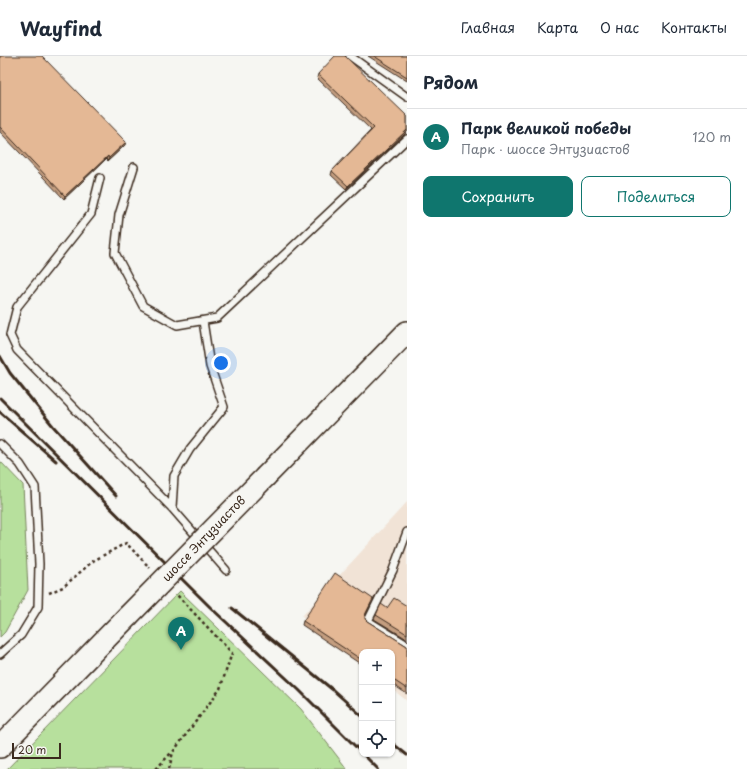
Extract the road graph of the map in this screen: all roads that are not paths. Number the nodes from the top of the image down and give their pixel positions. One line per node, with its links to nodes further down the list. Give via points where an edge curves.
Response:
1 (350, 56): 2 (lane)
2 (407, 98)
3 (407, 139): 6 (lane, via 217,318)
4 (134, 167): 6 (lane, via 119,215 115,253 143,306 177,325)
5 (100, 178): 9 (lane, via 91,214 17,307 10,335 17,350)
6 (203, 321): 9 (lane, via 210,366 224,407 190,449 174,476)
7 (407, 332): 14 (main road, шоссе Энтузиастов, bridge)
8 (0, 444): 13 (lane, via 20,464 35,486 39,564 38,607 21,635)
9 (172, 508): 11 (lane)
10 (407, 532): 12 (lane, via 393,570 368,621)
11 (226, 570)
12 (407, 645)
13 (0, 654)
14 (0, 747)

